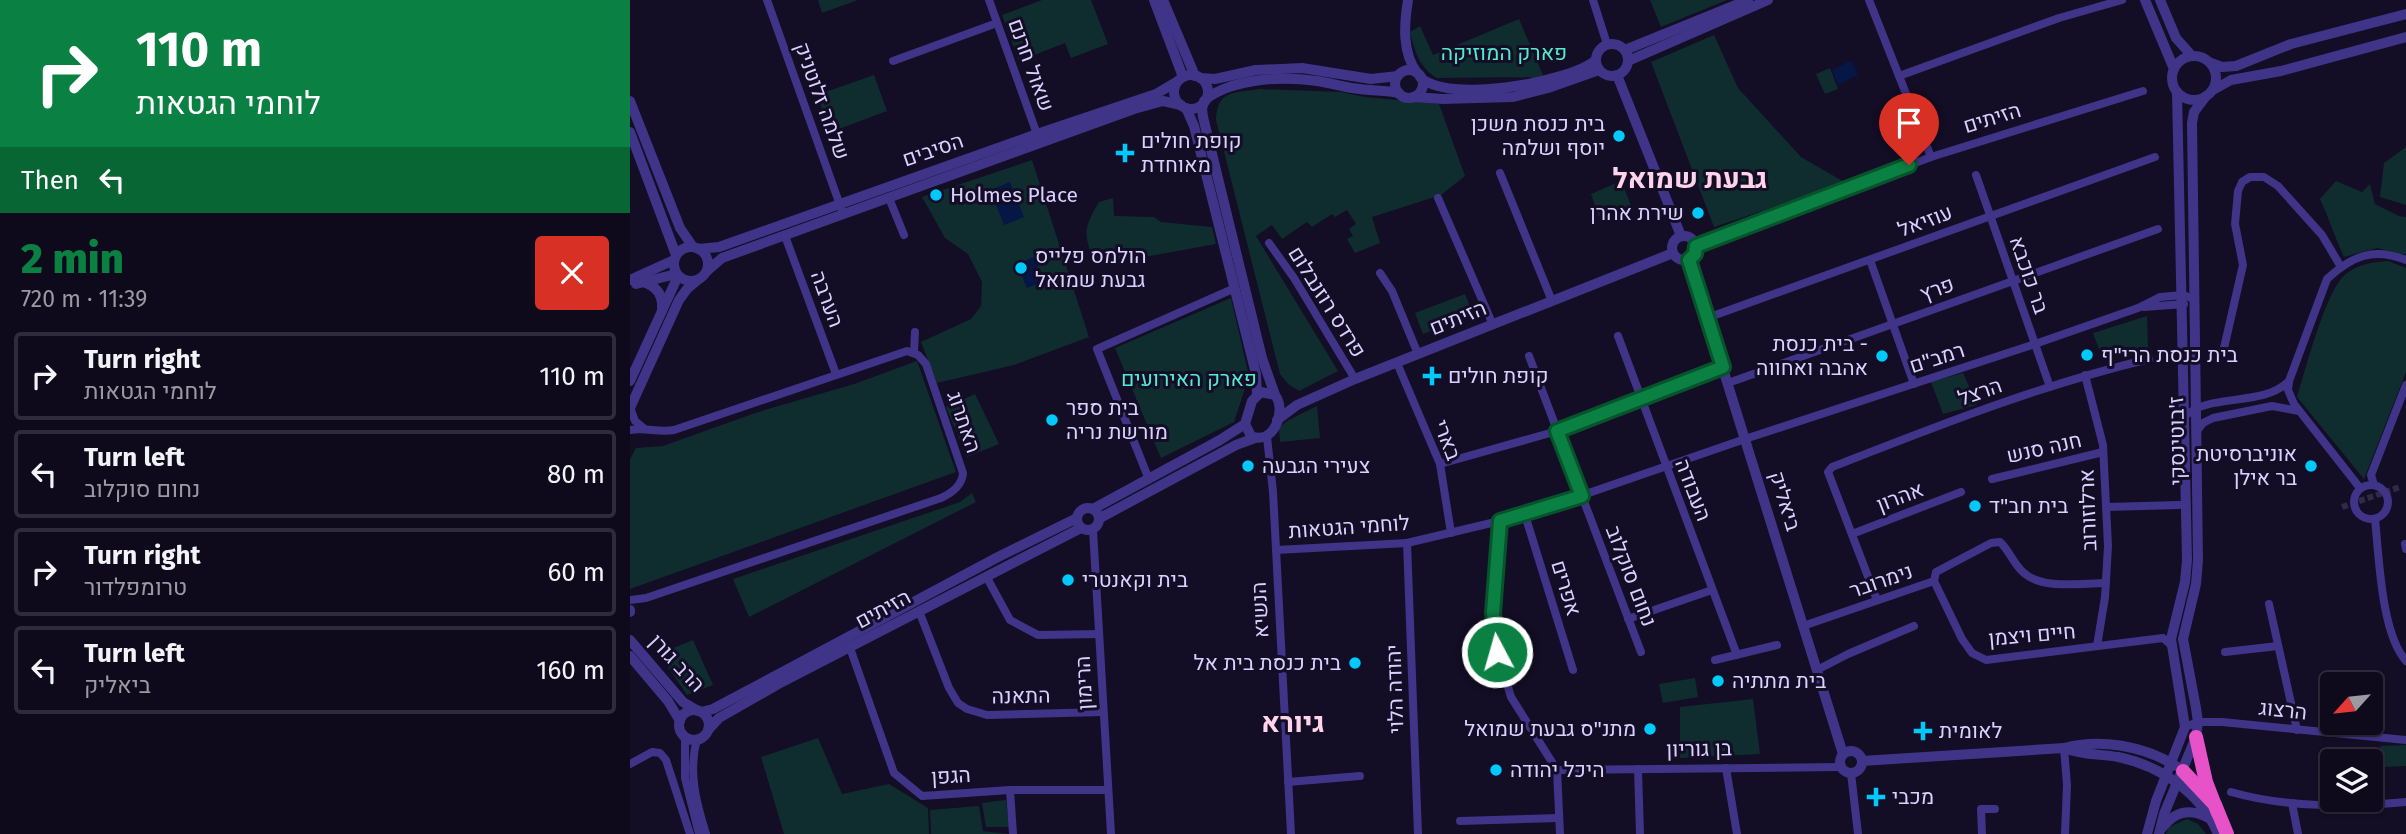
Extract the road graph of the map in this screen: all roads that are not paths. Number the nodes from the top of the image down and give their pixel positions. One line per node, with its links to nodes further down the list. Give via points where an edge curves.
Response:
1 (767, 0): 46 (street, שלמה זלוטניק)
2 (989, 0): 14 (street, שאול חרנם)
3 (1154, 0): 29 (street)
4 (1163, 0): 28 (street, via 1190,69)
5 (1408, 0): 17 (street)
6 (1593, 0): 16 (street)
7 (1748, 0): 18 (street)
8 (1768, 0): 18 (street)
9 (1869, 0): 27 (street)
10 (2122, 0): 27 (street)
11 (2146, 0): 23 (street)
12 (2160, 0): 19 (street, via 2176,38)
13 (2406, 14): 21 (street, via 2291,44 2236,66)
14 (997, 23): 20 (street); 39 (street, שאול חרנם)
15 (2406, 37): 33 (street, via 2231,80)
16 (1607, 44): 18 (street, via 1617,44); 22 (street, via 1599,50)
17 (1406, 45): 24 (street); 25 (street)
18 (1626, 56): 26 (street, via 1624,69)
19 (2192, 56): 21 (street); 23 (street, via 2179,61)
20 (893, 61)
21 (2211, 64): 33 (street, via 2216,79)
22 (1598, 65): 25 (street, via 1511,88 1450,88 1431,85); 26 (street, via 1607,75); 34 (street, via 1548,88 1513,97)
23 (2174, 69): 31 (street)
24 (1400, 74): 25 (street, via 1410,70); 28 (street, via 1371,79 1302,68); 32 (street, via 1395,83)
25 (1419, 75): 34 (street, via 1422,89)
26 (1617, 75): 51 (street)
27 (1899, 76): 40 (street)
28 (1198, 77): 29 (street); 35 (street, via 1207,90)
29 (1181, 79): 37 (street, via 1175,85 1175,96); 39 (street, הסיבים, via 1156,94)
30 (2143, 91): 40 (street, הזיתים)
31 (2177, 92): 33 (street, via 2188,99); 69 (street, ז'בוטינסקי)
32 (1399, 93): 34 (street); 35 (street, via 1283,79 1227,88)
33 (2209, 93): 68 (street, ז'בוטינסקי, via 2194,112 2192,123)
34 (1413, 97)
35 (1205, 100): 37 (street, via 1196,107); 97 (street, via 1203,117 1264,368)
36 (630, 101): 54 (street, via 680,228)
37 (1184, 106): 39 (street, הסיבים, via 1157,102); 67 (street, via 1194,125)
38 (630, 132): 56 (street)
39 (1039, 138): 44 (street, הסיבים); 46 (street, הסיבים)
40 (1931, 157): 53 (street, הזיתים)
41 (2155, 158): 47 (street, עוזיאל)
42 (1500, 173): 70 (street)
43 (1976, 175): 47 (street, בר כוכבא)
44 (889, 198): 46 (street, הסיבים); 49 (street)
45 (1438, 198): 74 (street)
46 (841, 209): 50 (street, הסיבים); 54 (street, הסיבים, via 719,247)
47 (1990, 217): 58 (street, עוזיאל); 64 (street, בר כוכבא)
48 (2158, 229): 64 (street, פרץ)
49 (904, 235)
50 (785, 236): 63 (street, הסיבים, via 722,258); 85 (street, הערבה)
51 (1681, 236): 53 (street, via 1692,239); 55 (street, via 1674,241)
52 (1269, 243): 87 (street, פרדס רוזנבלום)
53 (1696, 246): 57 (street)
54 (696, 248): 56 (street, via 683,248); 63 (street, via 706,256)
55 (1673, 253): 57 (street); 70 (street, הזיתים)
56 (675, 257): 62 (street); 66 (street)
57 (1689, 260): 72 (street, ביאליק)
58 (1870, 260): 72 (street, עוזיאל); 73 (street)
59 (2406, 260): 60 (street, via 2381,252)
60 (2341, 267): 78 (street, via 2322,235 2278,186 2264,177 2242,181 2235,224 2243,265); 89 (street, via 2327,279)
61 (1380, 273): 80 (street)
62 (677, 275): 63 (street, via 688,281); 65 (street); 71 (street)
63 (703, 275): 100 (street, via 679,300)
64 (2013, 281): 73 (street, פרץ); 77 (street, בר כוכבא)
65 (643, 282): 66 (street); 71 (street, via 658,290)
66 (630, 283)
67 (1235, 288): 95 (street); 116 (street, via 1097,349)
68 (2194, 299): 69 (street); 94 (street, ז'בוטינסקי)
69 (2183, 300): 77 (street, רמב"ם, via 2160,297); 103 (street, ז'בוטינסקי)
70 (1552, 301): 74 (street, הזיתים)
71 (662, 312): 88 (street)
72 (1707, 318): 84 (street, ביאליק)
73 (1894, 323): 90 (street, פרץ); 91 (street)
74 (1493, 325): 80 (street, הזיתים)
75 (915, 332): 79 (street)
76 (1618, 336): 96 (street, העבודה)
77 (2035, 344): 91 (street, רמב"ם); 93 (street, בר כוכבא)
78 (2224, 348)
79 (914, 352): 85 (street); 137 (street, האתרוג, via 926,364 962,468 954,491)
80 (1418, 354): 83 (street, הזיתים)
81 (1529, 356): 108 (street, נחום סוקלוב)
82 (2149, 359): 86 (street, הרצל)
83 (1397, 363): 87 (street, הזיתים); 114 (street, בארי)
84 (1723, 367): 90 (street, ביאליק); 96 (street)
85 (835, 374): 106 (street, via 674,430)
86 (2085, 375): 93 (street, הרצל); 113 (street, ארלוזורוב)
87 (1355, 379): 99 (street, הזיתים)
88 (630, 381)
89 (2289, 381): 98 (street, via 2275,392); 102 (street, via 2290,397)
90 (1728, 383): 112 (street, ביאליק)
91 (1914, 383): 112 (street, רמב"ם)
92 (2406, 385): 118 (street, via 2371,475)
93 (2050, 387): 130 (street, הרצל, via 1832,467 1828,472)
94 (2195, 390): 98 (street, via 2203,400); 101 (street, ז'בוטינסקי)
95 (1257, 394): 97 (street, via 1266,391); 105 (street)
96 (1640, 397): 108 (street); 115 (street, העבודה)
97 (1278, 399): 99 (street, הזיתים); 104 (street)
98 (2217, 404): 101 (street)
99 (1297, 405): 104 (street, הזיתים)
100 (630, 408): 106 (street)
101 (2195, 408): 103 (street); 109 (street, ז'בוטינסקי)
102 (2299, 411): 109 (street, via 2272,406 2213,418); 119 (street)
103 (2185, 417): 152 (street, ז'בוטינסקי, via 2187,560 2172,631)
104 (1276, 420): 110 (street)
105 (1245, 424): 111 (street); 116 (street)
106 (645, 429): 107 (street)
107 (630, 430)
108 (1557, 431): 114 (street); 121 (street, נחום סוקלוב)
109 (2196, 432): 164 (street, ז'בוטינסקי, via 2198,560 2183,639)
110 (1267, 437): 111 (street); 132 (street, הנשיא)
111 (1255, 438): 124 (street)
112 (1745, 439): 115 (street, לוחמי הגטאות); 144 (street, ביאליק)
113 (2104, 452): 117 (street, חנה סנש); 123 (street, ארלוזורוב)
114 (1440, 464): 129 (street, בארי)
115 (1665, 468): 121 (street, לוחמי הגטאות); 136 (street, העבודה)
116 (1148, 477): 124 (street)
117 (1992, 479)
118 (2374, 485): 119 (street); 126 (street, via 2384,491 2388,502 2385,513)
119 (2360, 488): 126 (street, via 2353,500 2355,510 2361,517)
120 (1961, 492): 130 (street, אהרון)
121 (1582, 496): 125 (street, לוחמי הגטאות); 143 (street, נחום סוקלוב)
122 (2179, 505): 123 (street)
123 (2106, 507): 135 (street, ארלוזורוב)
124 (1096, 513): 128 (street, via 1098,526); 128 (street, via 1082,509)
125 (1525, 515): 127 (street, לוחמי הגטאות); 159 (street, אפרים)
126 (2375, 519): 158 (street, via 2381,583 2392,631)
127 (1500, 521): 129 (street, לוחמי הגטאות); 178 (street, via 1493,613 1497,652 1511,697)
128 (1084, 526): 133 (street, הזיתים); 146 (street, הרימון); 161 (street, הזיתים, via 987,563 713,709)
129 (1451, 533): 131 (street, לוחמי הגטאות)
130 (1852, 534): 139 (street)
131 (1407, 544): 132 (street, לוחמי הגטאות); 199 (street, יהודה הלוי)
132 (1276, 550): 182 (street, הנשיא)
133 (986, 576): 141 (street, הזיתים); 146 (street, via 1010,621 1038,635)
134 (1934, 581): 135 (street, נימרובר, via 1936,572 2000,542 2026,576 2042,583); 139 (street, נימרובר); 149 (street, חיים ויצמן, via 1962,639 1972,653 1986,660)
135 (2106, 583): 149 (street, ארלוזורוב)
136 (1712, 590): 143 (street); 155 (street, העבודה)
137 (646, 598): 138 (street, האתרוג); 142 (street, האתרוג)
138 (630, 600)
139 (1877, 600): 144 (street, נימרובר)
140 (2269, 604): 150 (street)
141 (919, 611): 151 (street, הזיתים); 162 (street, התאנה, via 949,688 967,709 987,715)
142 (630, 612)
143 (1628, 619): 153 (street, נחום סוקלוב)
144 (1803, 626): 160 (street, ביאליק)
145 (1914, 626): 160 (street)
146 (1099, 634): 162 (street, הרימון)
147 (630, 639): 161 (street, הרב גורן, via 683,702)
148 (1777, 645): 155 (street)
149 (2097, 646): 152 (street, חיים ויצמן, via 2163,638)
150 (2278, 646): 154 (street); 166 (street)
151 (850, 648): 165 (street, הזיתים, via 719,718); 183 (street, הגפן, via 894,773 908,786 922,796)
152 (2173, 648): 167 (street, ז'בוטינסקי)
153 (1641, 652)
154 (2225, 652)
155 (1737, 655): 157 (street)
156 (630, 656): 163 (street, הרב גורן)
157 (1715, 660)
158 (2406, 661)
159 (1573, 670)
160 (1817, 670): 171 (street, ביאליק)
161 (699, 711): 163 (street, via 685,713); 165 (street, via 707,718)
162 (1103, 712): 184 (street, הרימון)
163 (680, 721): 168 (street, via 680,731)
164 (2198, 722): 166 (street, הרצוג); 167 (street, ז'בוטינסקי)
165 (708, 730): 168 (street)
166 (2297, 730): 169 (street, הרצוג)
167 (2190, 732): 177 (street, ז'בוטינסקי); 177 (street, ז'בוטינסקי, via 2179,746); 190 (highway)
168 (691, 738): 194 (street, via 686,790); 195 (street, via 693,780)
169 (2406, 740)
170 (2064, 748): 172 (street); 173 (street); 177 (street, via 2102,744 2137,750); 205 (street)
171 (1843, 754): 172 (street, via 1853,751); 179 (street, via 1840,761)
172 (1862, 761): 179 (street, via 1860,769)
173 (2139, 762): 181 (street); 186 (street, via 2152,776)
174 (630, 764): 193 (street, via 652,752 660,753)
175 (1726, 768): 176 (street, בן גוריון); 179 (street, בן גוריון); 202 (street)
176 (1638, 769): 178 (street, בן גוריון); 201 (street)
177 (2173, 769): 181 (street); 190 (highway, via 2205,793); 206 (street, ז'בוטינסקי)
178 (1556, 770): 191 (street)
179 (1846, 770): 203 (street)
180 (1360, 776): 182 (street)
181 (2166, 776): 186 (street)
182 (1288, 782): 198 (street, הנשיא)
183 (1010, 790): 184 (street, הגפן); 196 (street)
184 (1108, 790): 197 (street, הרימון)
185 (2231, 792): 188 (street)
186 (2158, 798): 206 (street)
187 (2406, 802): 188 (street)
188 (2292, 803): 209 (street)
189 (1995, 809): 204 (street, via 1981,809)
190 (2215, 816): 206 (street, via 2183,812); 207 (street); 208 (highway)
191 (1559, 818): 192 (street); 200 (street)
192 (1461, 821)
193 (691, 834)
194 (699, 834)
195 (706, 834)
196 (1013, 834)
197 (1111, 834)
198 (1291, 834)
199 (1419, 834)
200 (1560, 834)
201 (1640, 834)
202 (1737, 834)
203 (1858, 834)
204 (1982, 834)
205 (2065, 834)
206 (2155, 834)
207 (2218, 834)
208 (2227, 834)
209 (2298, 834)

